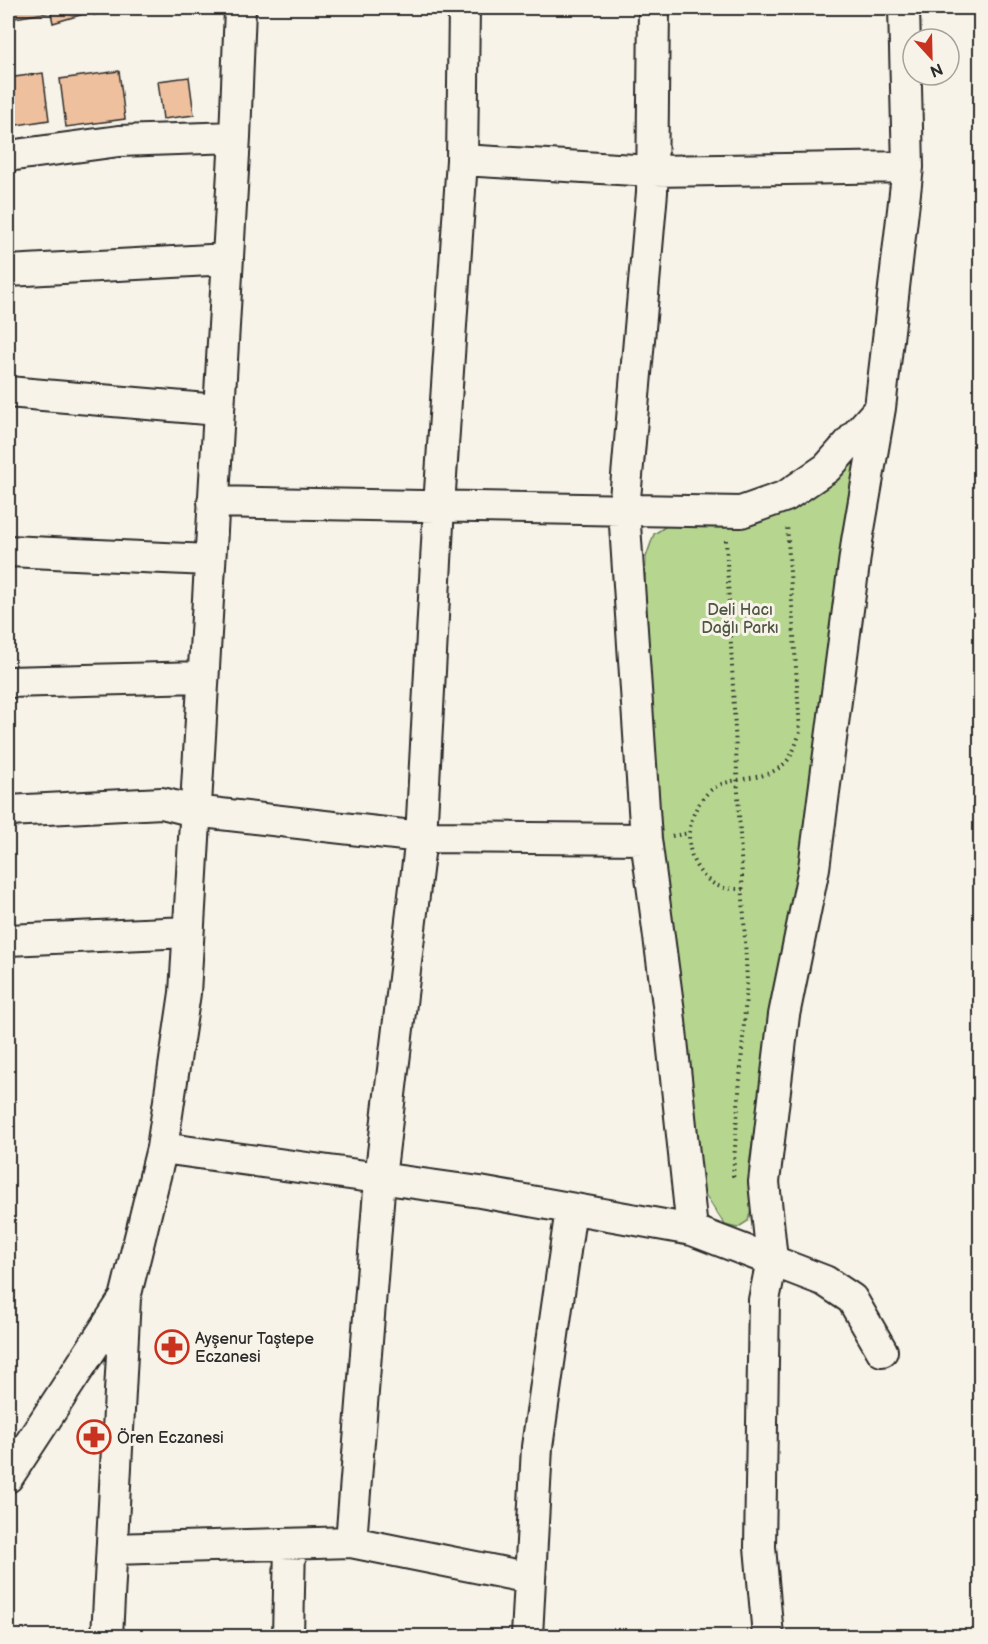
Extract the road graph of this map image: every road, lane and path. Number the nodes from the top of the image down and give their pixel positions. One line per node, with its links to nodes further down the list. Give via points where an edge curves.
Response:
1 (240, 8): 5 (street)
2 (464, 8): 7 (street)
3 (654, 8): 9 (street)
4 (904, 8): 8 (street)
5 (235, 137): 6 (street, via 119,141); 10 (street)
6 (8, 156)
7 (462, 160): 9 (street); 17 (street)
8 (908, 167): 9 (street); 13 (street)
9 (652, 171): 18 (street)
10 (228, 259): 11 (street); 14 (street)
11 (8, 271)
12 (8, 392): 14 (street)
13 (880, 408): 15 (street, via 827,468); 34 (street, via 857,541 814,868 784,1015)
14 (218, 411): 16 (street)
15 (783, 497): 19 (street, via 741,512); 24 (path, via 800,732 784,764 753,779)
16 (213, 502): 17 (street); 21 (street)
17 (439, 506): 18 (street); 27 (street)
18 (624, 510): 19 (street); 28 (street)
19 (725, 512): 24 (path)
20 (8, 551): 21 (street)
21 (209, 560): 22 (street)
22 (202, 677): 23 (street); 26 (street)
23 (8, 682)
24 (738, 780): 29 (path); 29 (path, via 727,781 702,798 688,839 699,871 714,884)
25 (8, 811): 26 (street, via 162,803)
26 (194, 812): 27 (street); 30 (street)
27 (421, 837): 28 (street); 33 (street)
28 (646, 839): 36 (street)
29 (743, 889): 34 (path, via 747,982 733,1175 741,1187)
30 (188, 932): 31 (street); 32 (street, via 185,993)
31 (8, 940)
32 (162, 1148): 33 (street); 38 (street)
33 (380, 1178): 35 (street); 41 (street)
34 (764, 1182): 37 (street)
35 (571, 1209): 36 (street); 44 (street, via 537,1448)
36 (692, 1230): 37 (street)
37 (772, 1260): 39 (street, via 825,1281 852,1299); 48 (street, via 764,1300 760,1547)
38 (125, 1298): 40 (street); 43 (street)
39 (882, 1351)
40 (8, 1477)
41 (351, 1542): 42 (street); 44 (street)
42 (290, 1544): 43 (street); 46 (street)
43 (113, 1548): 45 (street)
44 (530, 1578): 47 (street)
45 (107, 1636)
46 (288, 1636)
47 (527, 1636)
48 (768, 1636)

